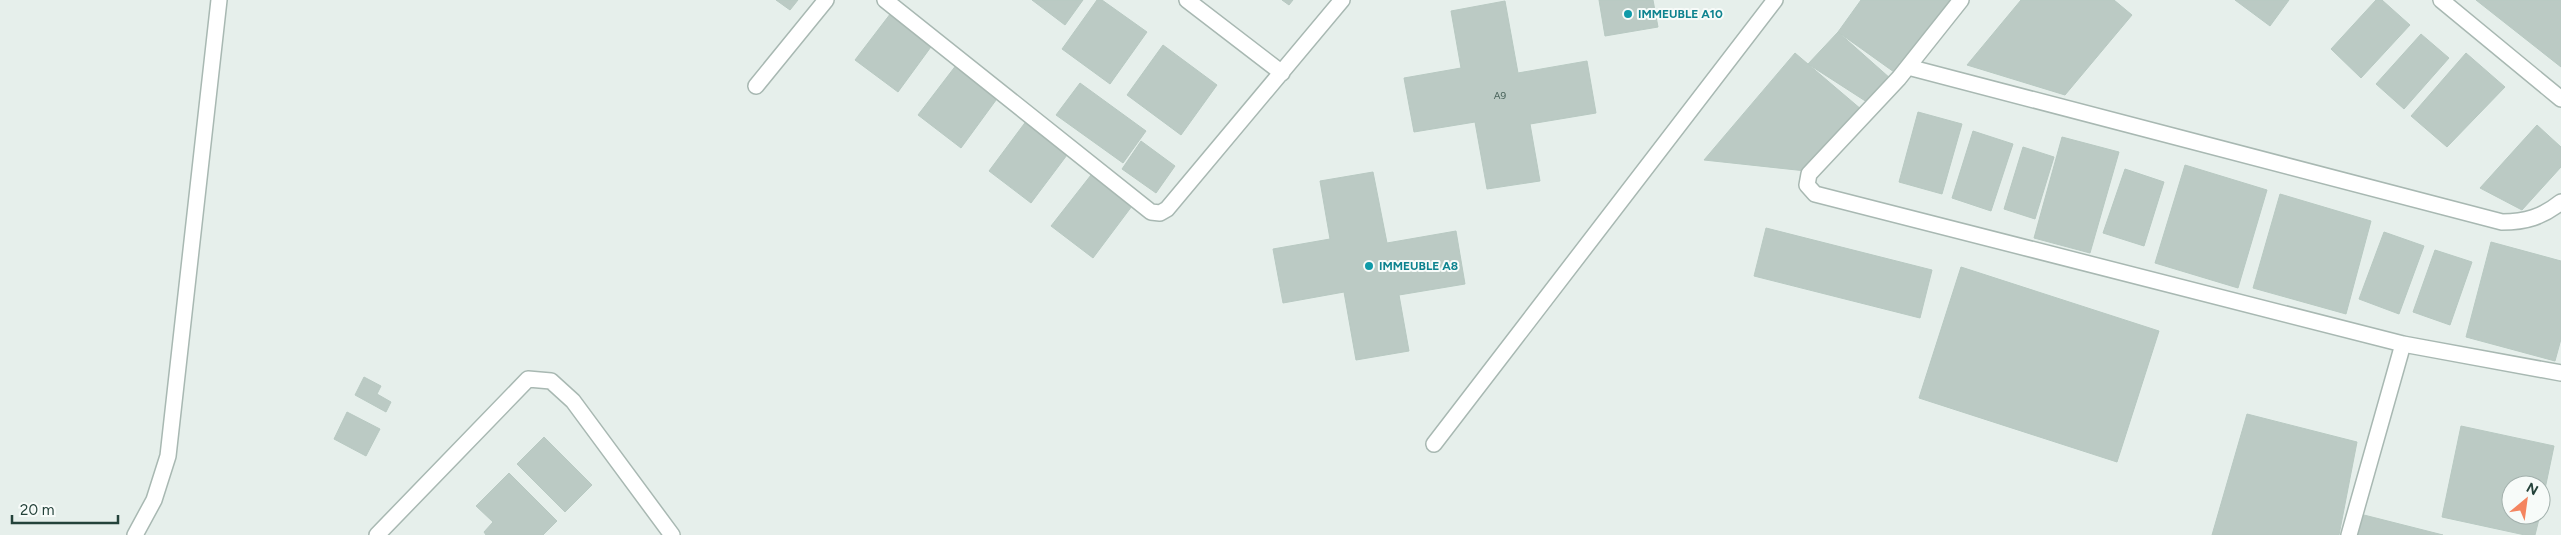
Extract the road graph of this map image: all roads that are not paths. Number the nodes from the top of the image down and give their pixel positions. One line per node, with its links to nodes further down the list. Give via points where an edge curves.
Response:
1 (219, 0): 17 (street, via 168,456 154,500)
2 (826, 0): 11 (street)
3 (885, 0): 10 (street, via 1151,212 1160,214 1168,209)
4 (1187, 0): 10 (street)
5 (1342, 0): 10 (street)
6 (1775, 0): 16 (street)
7 (1962, 0): 9 (street)
8 (2441, 0): 12 (street)
9 (1908, 67): 13 (street, via 2502,222 2524,222 2547,213); 14 (street, via 1809,174 1806,185 1815,194)
10 (1282, 73)
11 (756, 86)
12 (2561, 99)
13 (2561, 202)
14 (2403, 344): 15 (street); 20 (street)
15 (2561, 373)
16 (1434, 444)
17 (135, 535)
18 (377, 535): 19 (street, via 528,379 551,381 573,401)
19 (672, 535)
20 (2349, 535)

